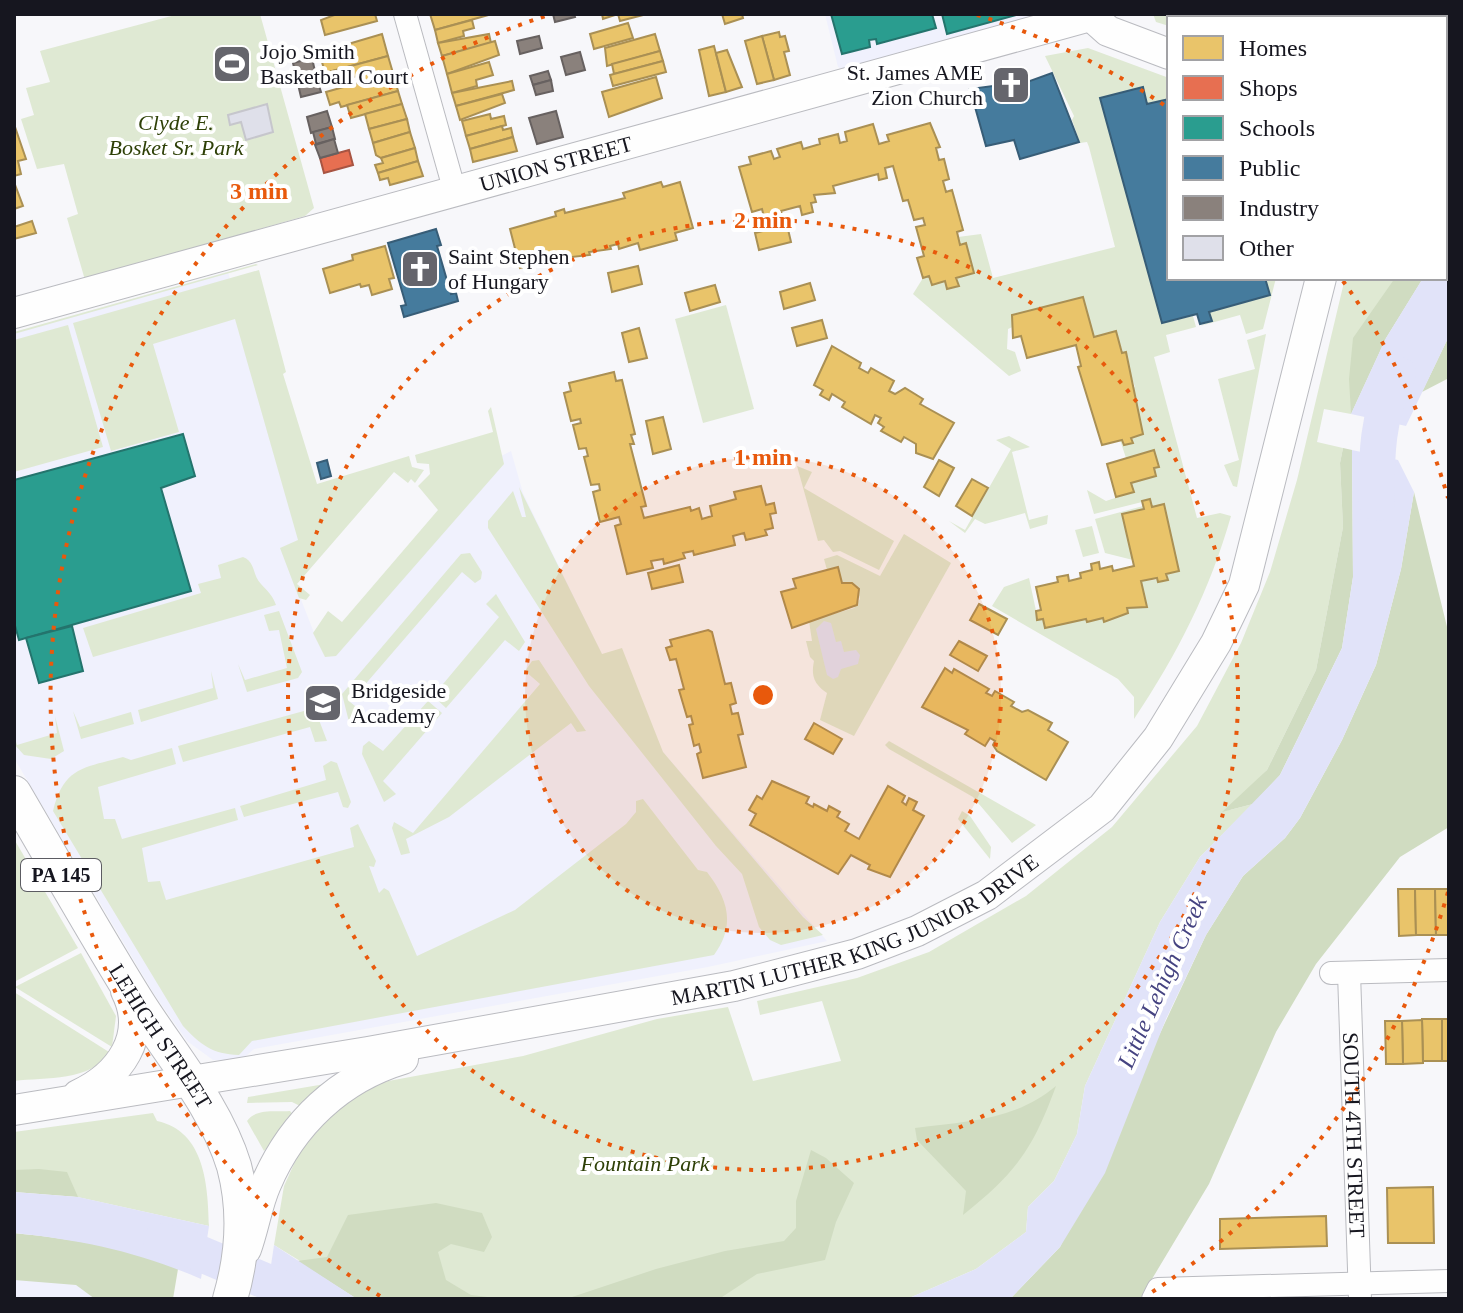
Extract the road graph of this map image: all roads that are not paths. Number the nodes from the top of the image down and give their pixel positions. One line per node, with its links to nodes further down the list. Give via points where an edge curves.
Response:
1 (405, 14): 5 (street)
2 (1092, 15): 3 (street); 4 (main road, via 1108,31); 5 (main road, UNION STREET)
3 (1167, 37)
4 (1167, 53)
5 (455, 192): 8 (main road, UNION STREET)
6 (1314, 280): 9 (main road)
7 (1320, 280): 9 (main road, MARTIN LUTHER KING JUNIOR DRIVE)
8 (14, 313)
9 (1304, 345): 13 (main road, MARTIN LUTHER KING JUNIOR DRIVE, via 1244,585 1199,675 1102,808 987,895 857,954 734,986)
10 (14, 793): 11 (main road, LEHIGH STREET / PA 145)
11 (109, 957): 14 (main road, LEHIGH STREET / PA 145); 15 (main road, via 134,1013 130,1048 93,1088)
12 (1449, 970): 19 (street, SOUTH 4TH STREET, via 1340,973)
13 (512, 1028): 14 (main road, MARTIN LUTHER KING JUNIOR DRIVE); 16 (main road, via 388,1063 329,1097 283,1150)
14 (188, 1080): 15 (main road, MARTIN LUTHER KING JUNIOR DRIVE); 16 (main road, LEHIGH STREET / PA 145, via 215,1120 233,1166)
15 (18, 1110)
16 (246, 1238): 18 (main road, LEHIGH STREET / PA 145)
17 (1449, 1281): 19 (street)
18 (234, 1288)
19 (1360, 1292): 20 (street)
20 (1156, 1294)

